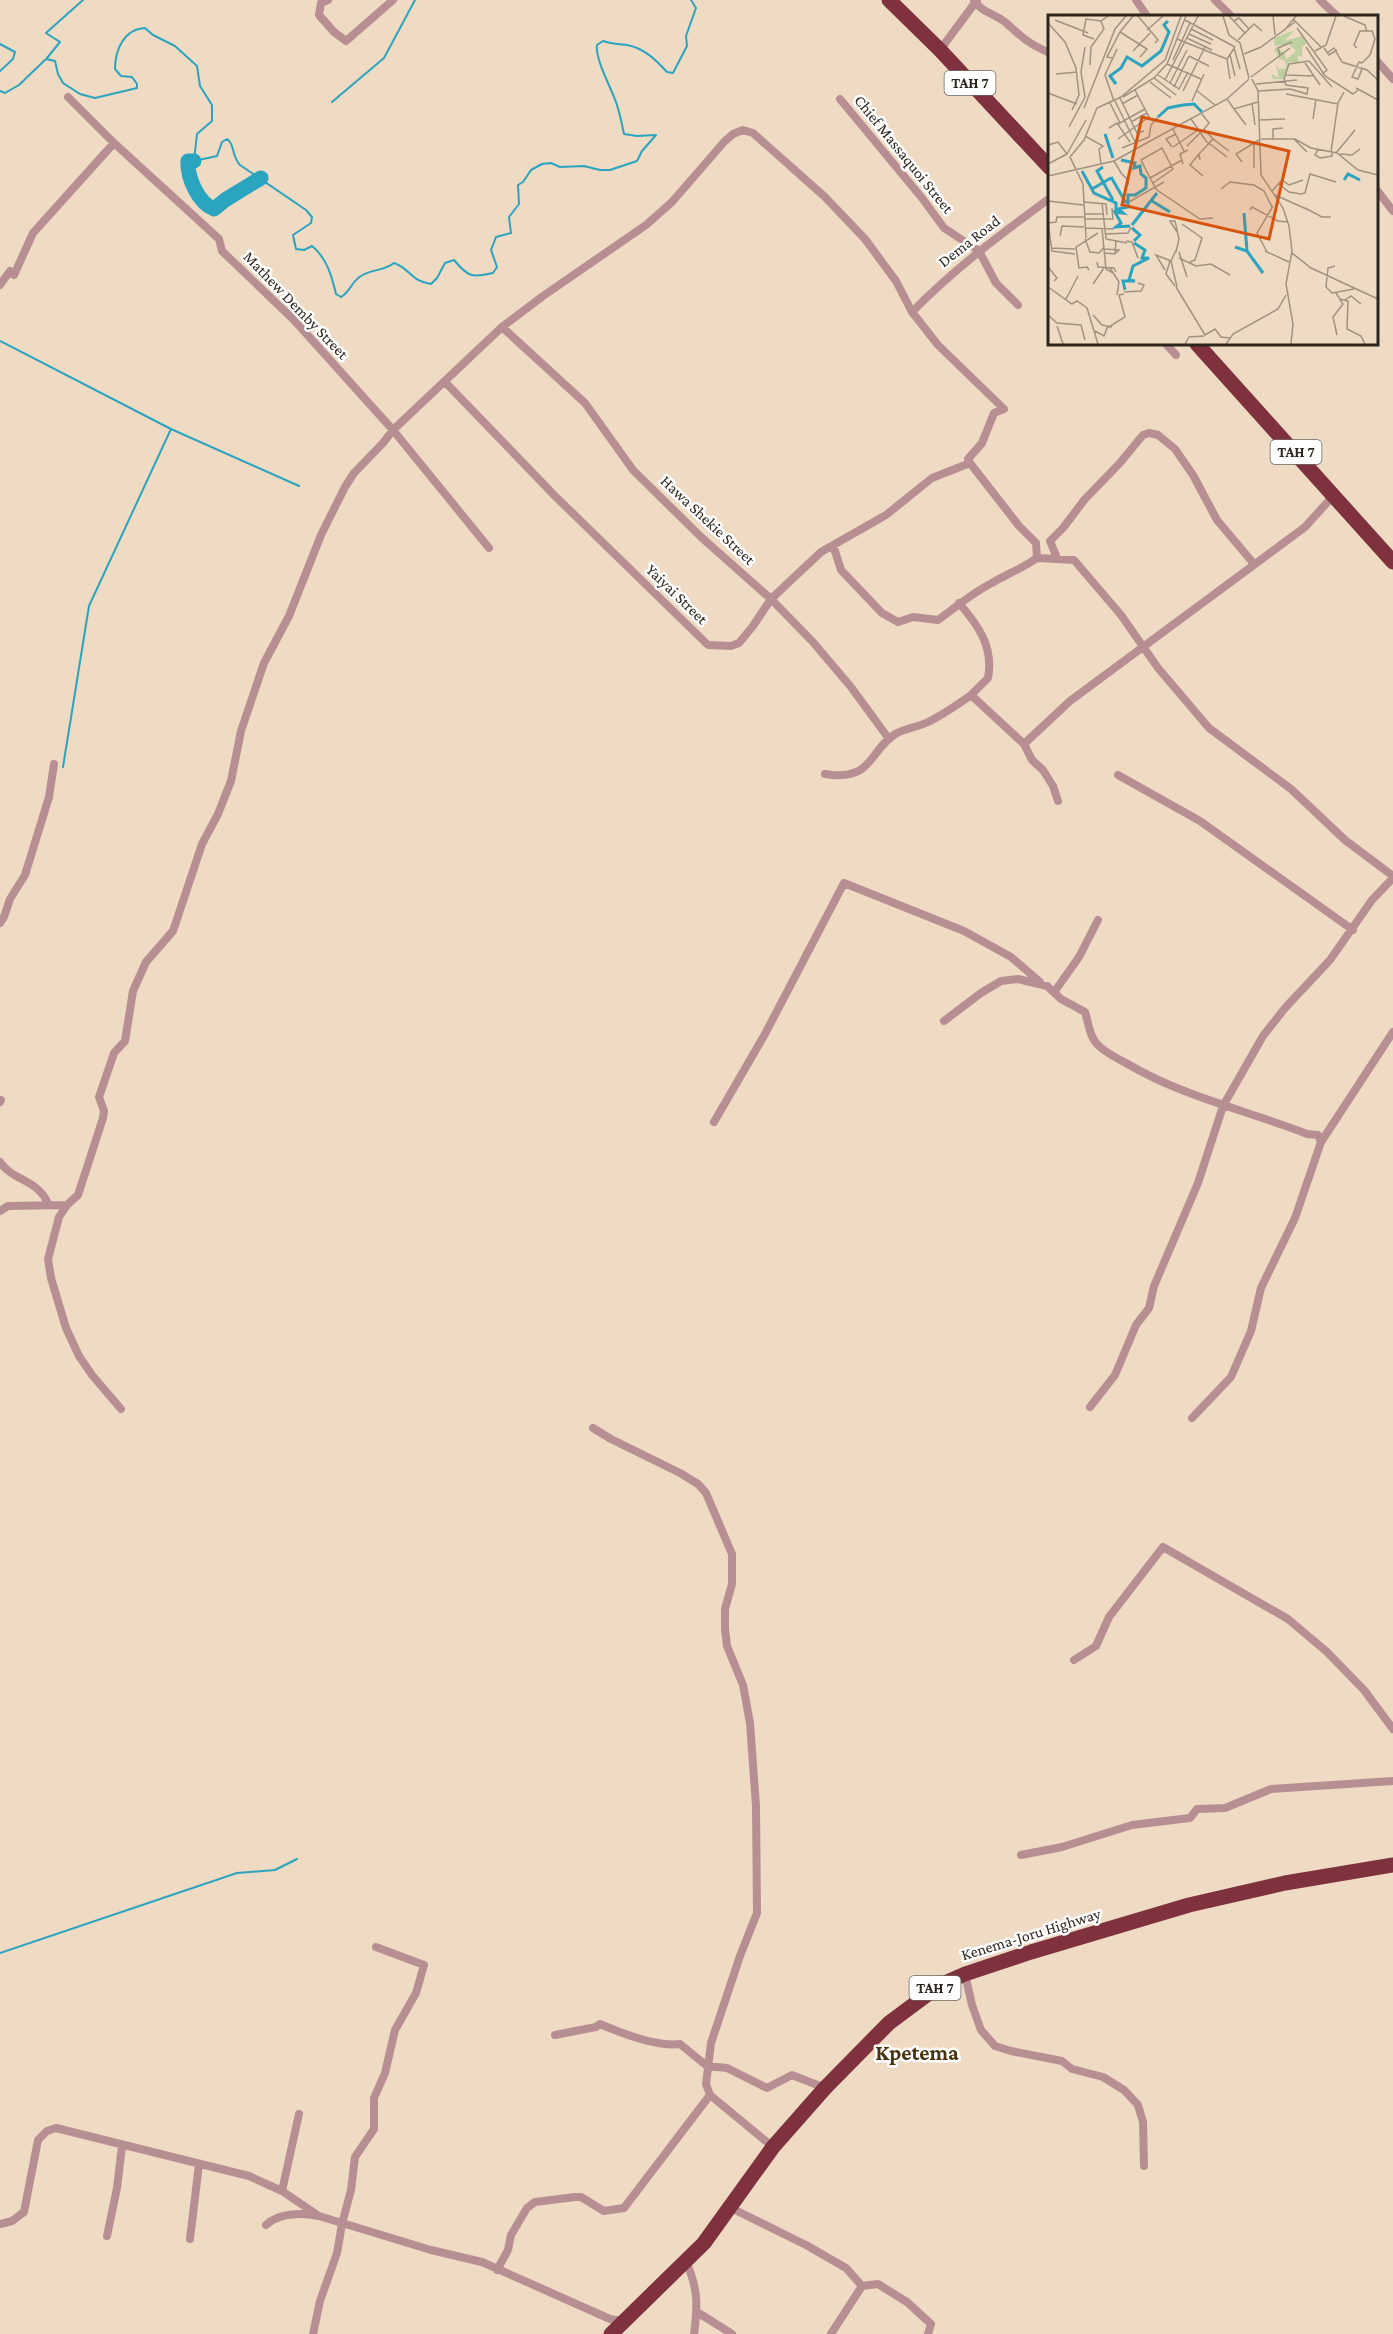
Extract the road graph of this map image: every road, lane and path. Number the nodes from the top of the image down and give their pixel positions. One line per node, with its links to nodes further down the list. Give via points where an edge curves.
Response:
1 (328, 0): 2 (street, via 321,3 319,15 346,40)
2 (393, 0)
3 (889, 0): 11 (highway, TAH 7)
4 (1136, 0): 8 (street)
5 (1215, 0): 9 (street)
6 (1320, 0): 10 (street)
7 (975, 1): 11 (street); 12 (street, via 979,9)
8 (1146, 15)
9 (1230, 15)
10 (1336, 15)
11 (940, 50): 18 (highway, TAH 7)
12 (1048, 51)
13 (1378, 61): 14 (street)
14 (1393, 79)
15 (68, 97): 17 (street, Mathew Demby Street)
16 (840, 99): 22 (street, Chief Massaquoi Street, via 944,228)
17 (114, 142): 23 (street, via 33,232 14,275 10,271); 31 (street, Mathew Demby Street, via 219,239 222,251 294,321)
18 (1048, 166)
19 (1378, 190): 21 (street)
20 (1048, 199): 22 (street, Dema Road)
21 (1393, 211)
22 (979, 251): 24 (street, Chief Massaquoi Street, via 996,283); 25 (street, Dema Road)
23 (0, 285)
24 (1018, 305)
25 (912, 312): 26 (street, via 896,281 853,226 773,150 753,133 743,130 724,142 672,202 646,225); 32 (street, via 938,345 1004,409 994,413 982,443 968,459)
26 (502, 327): 30 (street); 42 (street, Hawa Shekie Street, via 585,404 633,470)
27 (1167, 345): 29 (street)
28 (1198, 345): 33 (highway, TAH 7)
29 (1176, 355)
30 (445, 382): 31 (street); 42 (street, Yaiyai Street, via 708,645 739,643)
31 (393, 430): 37 (street, Mathew Demby Street); 65 (street, via 345,487 289,616 264,663 241,731 231,781 202,844 173,931 147,962 134,991 125,1041 114,1053 99,1096 103,1118 78,1195)
32 (970, 463): 35 (street); 36 (street, Yaiyai Street, via 933,478 886,515)
33 (1334, 495): 40 (highway, TAH 7); 41 (street, via 1305,527)
34 (1050, 541): 35 (street); 39 (street); 41 (street, via 1143,435 1149,433 1158,435 1175,449 1194,475 1216,520)
35 (1036, 543): 38 (street)
36 (833, 545): 42 (street, Yaiyai Street); 43 (street, via 841,570 882,614 898,622 913,617 938,620)
37 (489, 548)
38 (1037, 558): 39 (street); 43 (street)
39 (1057, 558): 44 (street, via 1074,560)
40 (1393, 562)
41 (1254, 564): 44 (street)
42 (771, 599): 46 (street, Hawa Shekie Street, via 836,668)
43 (959, 603): 45 (street, via 977,623 989,656 988,678)
44 (1144, 646): 47 (street, via 1070,700); 52 (street, via 1158,669 1209,728 1291,789 1345,840)
45 (971, 695): 46 (street, via 941,715); 47 (street)
46 (889, 739): 49 (street, via 861,770 848,775)
47 (1024, 744): 51 (street, via 1053,786)
48 (54, 764): 54 (street, via 50,797 25,874)
49 (825, 774)
50 (1118, 775): 55 (street, via 1200,821)
51 (1058, 801)
52 (1393, 877): 55 (street)
53 (1098, 920): 57 (street, via 1079,957)
54 (0, 923)
55 (1353, 930): 60 (street, via 1263,1036)
56 (1043, 984): 57 (street); 58 (street, via 1018,979 1001,981); 61 (street, via 1011,957 964,931 844,883)
57 (1054, 991): 60 (street, via 1085,1012 1090,1034 1111,1055 1165,1084)
58 (945, 1021)
59 (1393, 1032): 62 (street)
60 (1223, 1106): 62 (street, via 1318,1135); 67 (street, via 1198,1183 1154,1286 1149,1308 1136,1325 1115,1375)
61 (714, 1122)
62 (1321, 1142): 69 (street, via 1231,1377)
63 (0, 1162): 64 (street, via 6,1172 38,1189)
64 (48, 1204): 65 (street); 66 (street, via 8,1206)
65 (67, 1205): 68 (street, via 59,1217 48,1259 51,1278 79,1356)
66 (0, 1211)
67 (1090, 1407)
68 (122, 1409)
69 (1192, 1418)
70 (593, 1428): 79 (street, via 698,1484 706,1493 732,1554 725,1629 727,1646 745,1692 750,1723 757,1913 719,2017)
71 (1074, 1660): 72 (street, via 1096,1646 1109,1617 1163,1547 1288,1619 1364,1690)
72 (1393, 1729)
73 (1393, 1781): 74 (street, via 1271,1789 1225,1808 1197,1809 1190,1818 1132,1825)
74 (1021, 1855)
75 (1393, 1865): 77 (highway, Kenema-Joru Highway / TAH 7, via 1285,1883 1189,1905)
76 (376, 1947): 91 (street, via 424,1965 416,1993 393,2037 385,2073 374,2098 374,2129 355,2157)
77 (965, 1974): 80 (highway, Kenema-Joru Highway / TAH 7, via 940,1985 889,2023); 86 (street, via 981,2030 995,2046 1062,2061 1072,2069 1103,2077 1138,2105 1143,2122)
78 (555, 2035): 79 (street, via 600,2024 632,2037 668,2046 680,2044)
79 (707, 2066): 80 (street, via 728,2068 767,2088 792,2075); 81 (street)
80 (825, 2088): 84 (highway, Kenema-Joru Highway / TAH 7)
81 (710, 2095): 84 (street); 96 (street, via 624,2208 604,2211 581,2197 535,2202 511,2235)
82 (299, 2114): 87 (street)
83 (122, 2146): 85 (street); 90 (street, via 61,2129 47,2131 36,2145 24,2212); 93 (street)
84 (773, 2147): 88 (highway, Kenema-Joru Highway / TAH 7)
85 (199, 2164): 87 (street, via 249,2176); 94 (street)
86 (1144, 2166)
87 (282, 2191): 89 (street)
88 (731, 2208): 95 (highway, Kenema-Joru Highway / TAH 7); 97 (street, via 846,2268)
89 (319, 2216): 91 (street); 92 (street, via 301,2213 274,2219)
90 (0, 2224)
91 (342, 2224): 96 (street, via 471,2258); 100 (street)
92 (266, 2225)
93 (107, 2236)
94 (190, 2240)
95 (687, 2261): 98 (street, via 696,2283); 99 (highway, Kenema-Joru Highway / TAH 7)
96 (497, 2270): 99 (street, via 610,2319)
97 (862, 2286): 104 (street); 105 (street, via 878,2284 893,2293 931,2324)
98 (697, 2312): 102 (street); 103 (street)
99 (623, 2321): 101 (highway, Kenema-Joru Highway / TAH 7)
100 (313, 2334)
101 (611, 2334)
102 (694, 2334)
103 (732, 2334)
104 (831, 2334)
105 (928, 2334)

